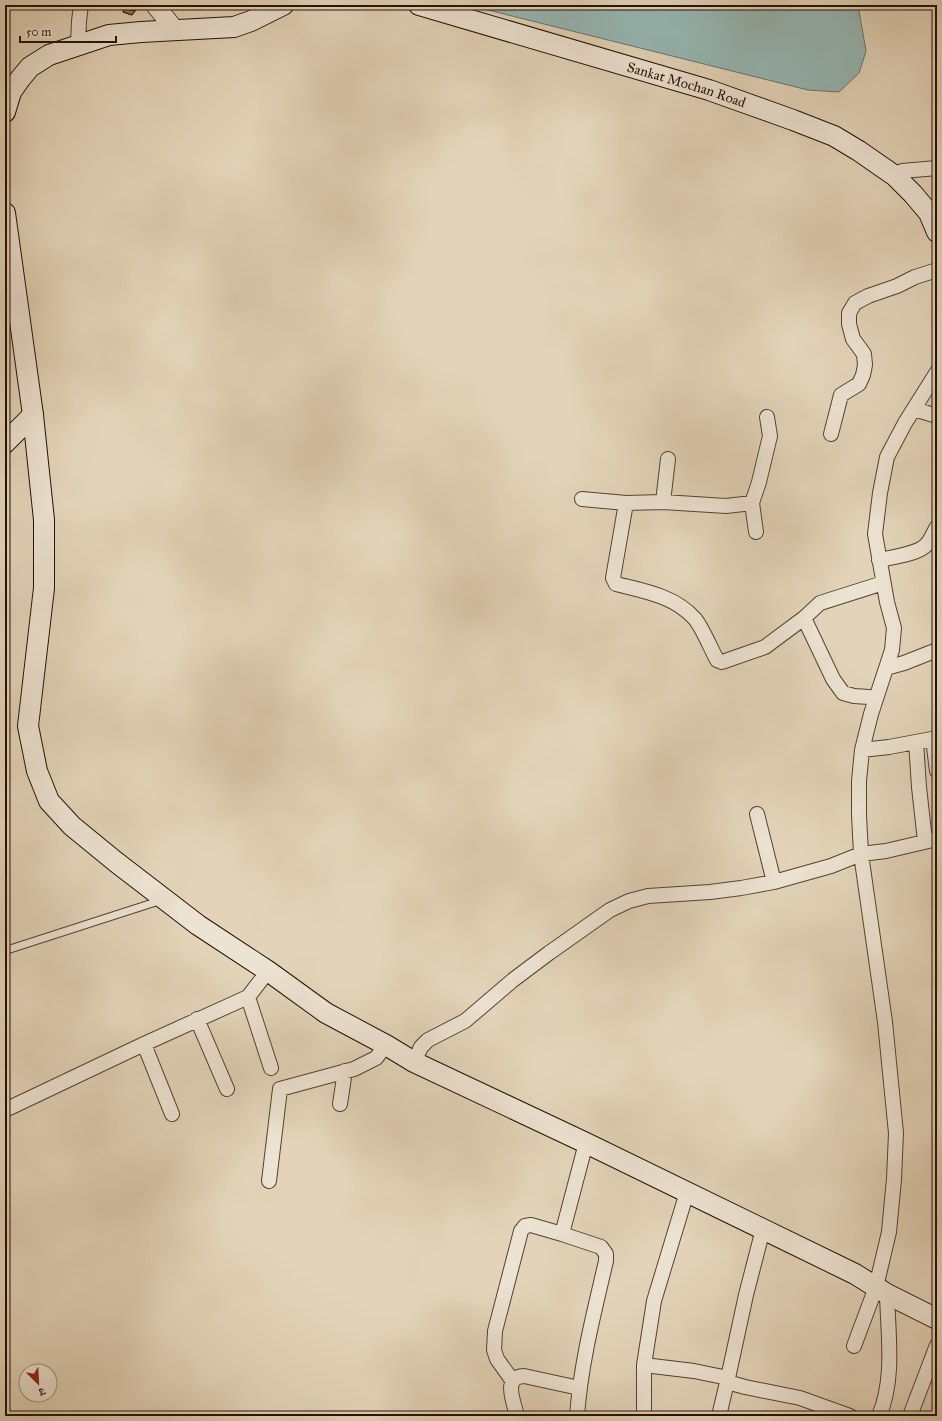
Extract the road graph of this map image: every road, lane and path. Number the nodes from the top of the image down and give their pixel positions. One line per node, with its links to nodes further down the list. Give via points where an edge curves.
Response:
1 (81, 5): 6 (street)
2 (155, 5): 5 (street)
3 (283, 5): 5 (main road, via 234,27)
4 (418, 5): 10 (main road, Sankat Mochan Road, via 709,90 793,120 834,136)
5 (176, 31): 6 (main road, via 109,35)
6 (78, 44): 7 (main road, via 49,54)
7 (13, 80): 8 (main road)
8 (5, 112)
9 (937, 168): 10 (street, via 902,171)
10 (895, 176): 12 (main road, Sankat Mochan Road, via 913,194)
11 (5, 213): 16 (main road)
12 (935, 224)
13 (937, 270): 19 (street, via 868,296 856,304 850,313 849,324 853,339 864,354 866,365 859,384 841,395)
14 (937, 372): 15 (street)
15 (914, 409): 17 (street); 28 (street, via 887,456 875,534)
16 (33, 415): 20 (main road); 42 (main road, via 44,520 44,588 28,726 37,771 49,801 72,826)
17 (937, 416)
18 (767, 417): 25 (street, via 770,436)
19 (832, 434)
20 (5, 443)
21 (668, 459): 23 (street)
22 (582, 499): 24 (street)
23 (662, 502): 24 (street); 25 (street, via 726,506)
24 (626, 503): 30 (street, via 613,578 616,584 670,600 684,609 695,620 717,660 728,661 765,647)
25 (752, 503): 27 (street)
26 (937, 526): 28 (street, via 924,547)
27 (756, 532)
28 (879, 560): 29 (street)
29 (883, 583): 30 (street, via 820,603); 32 (street, via 894,628 892,650)
30 (804, 618): 33 (street, via 833,679 843,693)
31 (937, 650): 32 (street)
32 (886, 668): 33 (street)
33 (876, 699): 36 (street)
34 (935, 739): 35 (street); 37 (street)
35 (916, 742): 36 (street); 39 (street, via 919,787)
36 (862, 750): 40 (street, via 859,781)
37 (937, 771)
38 (757, 814): 41 (street)
39 (931, 840): 40 (street)
40 (861, 854): 41 (street, via 831,866); 61 (street, via 885,1022 896,1133 889,1232)
41 (774, 882): 49 (street, via 710,892 648,896 610,910 513,980 465,1021 428,1040 421,1047)
42 (164, 899): 43 (lane); 44 (main road, via 198,925)
43 (10, 949)
44 (268, 971): 45 (street); 48 (main road, via 326,1013)
45 (248, 997): 46 (street); 50 (street)
46 (197, 1019): 47 (street); 52 (street)
47 (144, 1044): 54 (street); 55 (street)
48 (386, 1045): 49 (main road); 51 (street, via 376,1058)
49 (414, 1062): 56 (main road)
50 (271, 1068)
51 (345, 1072): 53 (street); 57 (street, via 280,1089)
52 (227, 1089)
53 (340, 1104)
54 (5, 1110)
55 (172, 1114)
56 (586, 1142): 58 (main road); 60 (street)
57 (269, 1181)
58 (687, 1192): 59 (main road); 65 (street, via 654,1301)
59 (763, 1229): 61 (main road, via 855,1274); 67 (street)
60 (562, 1234): 66 (street, via 531,1225 521,1231 498,1320 494,1350 497,1359); 68 (street, via 601,1247 606,1254)
61 (881, 1291): 62 (main road); 64 (street); 74 (street, via 889,1346 888,1378 884,1404)
62 (937, 1319)
63 (937, 1345): 75 (street)
64 (854, 1346)
65 (644, 1365): 67 (street, via 694,1371); 71 (street)
66 (512, 1380): 68 (street, via 517,1376 524,1376); 69 (street, via 510,1386)
67 (727, 1380): 72 (street); 73 (street, via 746,1387 800,1398)
68 (579, 1388): 70 (street)
69 (517, 1416)
70 (577, 1416)
71 (644, 1416)
72 (719, 1416)
73 (850, 1416)
74 (879, 1416)
75 (910, 1416)

